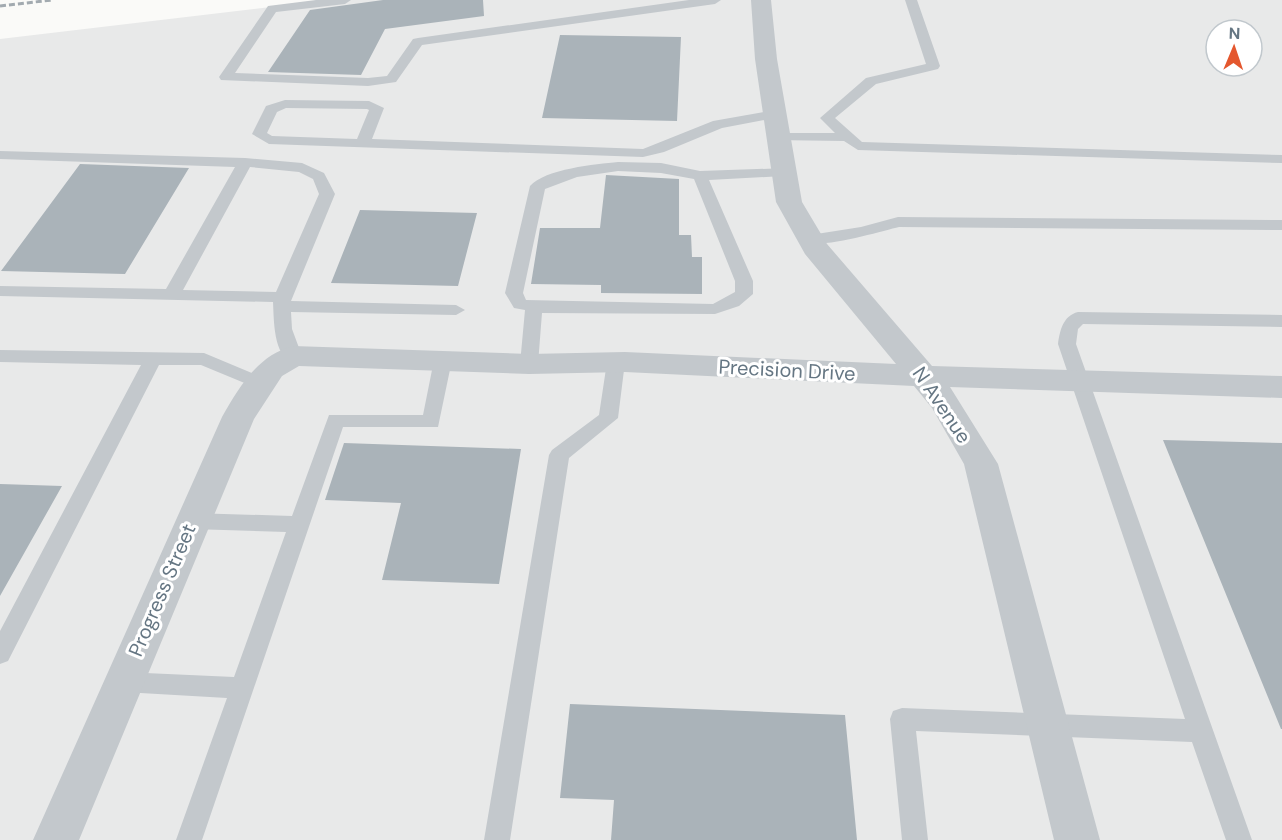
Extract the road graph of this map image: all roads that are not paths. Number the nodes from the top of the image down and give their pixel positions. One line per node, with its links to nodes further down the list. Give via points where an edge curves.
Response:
1 (345, 0): 2 (lane, via 272,9 226,77 368,82 391,79 418,42)
2 (715, 0)
3 (761, 0): 5 (street, N Avenue)
4 (911, 0): 6 (lane, via 933,66 871,81 827,118)
5 (777, 126): 6 (lane); 7 (lane, via 718,124 643,153); 11 (street, N Avenue)
6 (848, 137): 9 (lane, via 858,146)
7 (363, 143): 7 (lane, via 269,140 259,134 271,109 285,104 369,105 377,108)
8 (0, 155): 10 (lane)
9 (1282, 159)
10 (245, 162): 16 (lane); 17 (lane, via 302,168 319,176 325,184 327,194)
11 (783, 171): 12 (lane); 14 (street, N Avenue, via 789,202)
12 (700, 176): 18 (lane, via 678,169 588,168 538,186 514,293 520,304); 18 (lane, via 744,281 744,294 733,302 699,310)
13 (1282, 225): 14 (lane, via 898,222)
14 (810, 240): 27 (street, N Avenue)
15 (0, 291): 16 (lane)
16 (171, 295): 17 (lane)
17 (282, 301): 19 (lane); 22 (lane, via 283,329)
18 (534, 307): 26 (lane)
19 (456, 310)
20 (1282, 321): 28 (lane, via 1078,318 1069,328 1067,344)
21 (0, 356): 23 (lane)
22 (293, 357): 24 (street, Precision Drive); 29 (street, Progress Street, via 271,369)
23 (153, 359): 29 (lane, via 204,359); 33 (lane)
24 (443, 360): 26 (street, Precision Drive); 32 (lane, via 431,422 336,420)
25 (616, 362): 26 (street, Precision Drive); 27 (street, Precision Drive); 40 (lane, via 608,418 559,455)
26 (529, 364)
27 (926, 376): 28 (street, Precision Drive); 36 (street, N Avenue, via 981,464)
28 (1081, 381): 30 (street, Precision Drive); 37 (lane)
29 (259, 383): 31 (street, Progress Street, via 238,417)
30 (1282, 387)
31 (191, 521): 32 (lane); 34 (street, Progress Street)
32 (300, 524): 35 (lane)
33 (0, 654)
34 (123, 682): 35 (lane); 38 (street, Progress Street)
35 (242, 688): 39 (lane)
36 (1048, 727): 37 (lane); 41 (lane, via 902,719); 42 (street, N Avenue)
37 (1203, 731): 43 (lane)
38 (56, 840)
39 (189, 840)
40 (497, 840)
41 (915, 840)
42 (1077, 840)
43 (1239, 840)

